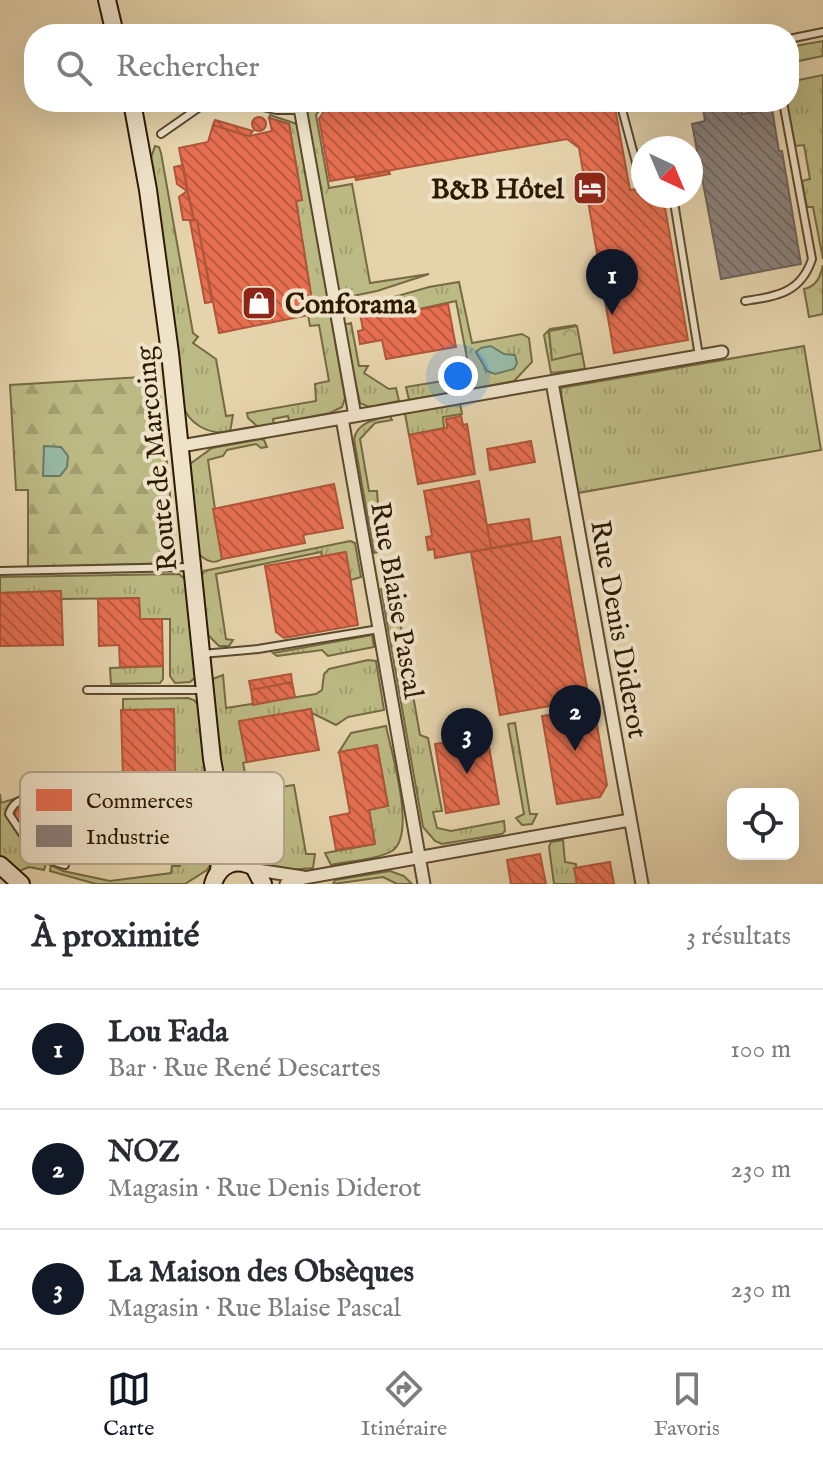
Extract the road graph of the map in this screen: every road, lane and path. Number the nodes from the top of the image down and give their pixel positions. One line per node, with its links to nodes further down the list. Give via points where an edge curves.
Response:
1 (107, 0): 2 (street)
2 (113, 24)
3 (823, 32): 4 (lane)
4 (799, 37)
5 (134, 112): 18 (street, Route de Marcoing)
6 (193, 112): 10 (lane)
7 (301, 112): 17 (street, Rue Blaise Pascal)
8 (623, 112): 11 (lane)
9 (785, 112): 13 (lane, via 812,259 807,274 793,288)
10 (161, 134)
11 (631, 143)
12 (675, 208): 15 (lane)
13 (745, 301)
14 (722, 352): 15 (street)
15 (699, 356): 16 (street)
16 (552, 382): 17 (street); 27 (street, Rue Denis Diderot)
17 (348, 417): 18 (street); 21 (street, Rue Blaise Pascal)
18 (181, 446): 19 (street, Route de Marcoing)
19 (193, 566): 20 (lane); 22 (street, Route de Marcoing)
20 (0, 571)
21 (379, 629): 22 (lane); 29 (street, Rue Blaise Pascal)
22 (202, 654): 24 (street, Route de Marcoing)
23 (87, 690): 24 (lane)
24 (205, 690): 25 (street, Route de Marcoing)
25 (214, 772)
26 (20, 800): 28 (lane, via 9,813)
27 (630, 820): 29 (street); 41 (street, Rue Denis Diderot)
28 (20, 830)
29 (419, 857): 36 (street); 40 (street, Rue Blaise Pascal)
30 (62, 864): 34 (lane)
31 (231, 864): 37 (street)
32 (235, 864): 35 (street)
33 (0, 865): 38 (street)
34 (65, 865)
35 (256, 872): 36 (street)
36 (304, 878): 39 (street)
37 (212, 879)
38 (21, 884)
39 (286, 884)
40 (424, 884)
41 (642, 884)

